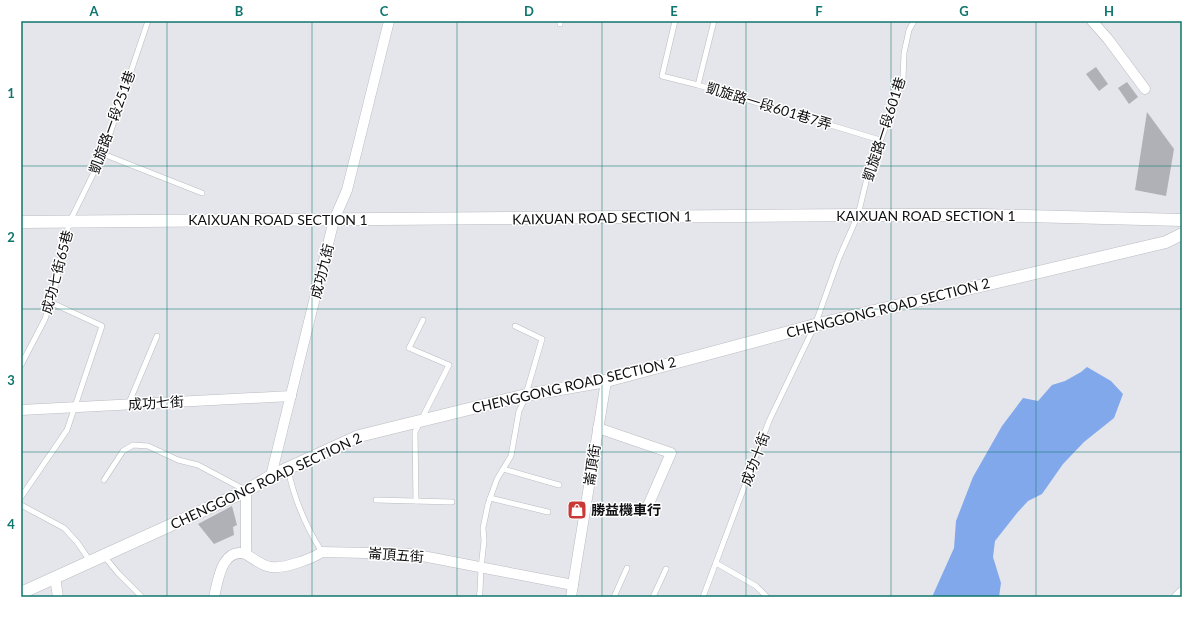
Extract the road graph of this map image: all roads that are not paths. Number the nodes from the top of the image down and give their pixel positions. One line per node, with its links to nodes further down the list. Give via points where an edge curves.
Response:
1 (148, 21): 10 (lane, 凱旋路一段251巷)
2 (389, 21): 13 (street, 成功九街, via 347,190)
3 (675, 21): 7 (lane, via 662,76)
4 (714, 21): 7 (lane, 凱旋路一段601巷7弄)
5 (914, 21): 9 (lane, 凱旋路一段601巷, via 909,30 904,53 903,79)
6 (1092, 21): 8 (street)
7 (698, 85): 9 (lane, 凱旋路一段601巷7弄)
8 (1145, 89)
9 (880, 140): 12 (lane, 凱旋路一段601巷)
10 (103, 154): 11 (lane); 16 (lane, 凱旋路一段251巷)
11 (202, 193)
12 (858, 215): 13 (street, KAIXUAN ROAD SECTION 1); 14 (street, KAIXUAN ROAD SECTION 1); 20 (lane, 凱旋路一段601巷, via 839,258)
13 (334, 220): 16 (street, KAIXUAN ROAD SECTION 1); 26 (street, 成功九街)
14 (1182, 220)
15 (21, 222): 16 (street, KAIXUAN ROAD SECTION 1)
16 (70, 222): 18 (lane, 成功七街65巷)
17 (1182, 234): 20 (street, CHENGGONG ROAD SECTION 2, via 1166,242)
18 (50, 302): 23 (lane, 成功七街65巷, via 45,319); 28 (lane, via 102,326)
19 (423, 320): 30 (lane, via 409,348 449,365)
20 (815, 325): 24 (street, CHENGGONG ROAD SECTION 2); 50 (lane, 成功十街, via 769,421)
21 (514, 326): 25 (lane, via 542,339)
22 (158, 336): 27 (lane)
23 (21, 365)
24 (606, 380): 25 (street, CHENGGONG ROAD SECTION 2); 31 (street, 崙頂街)
25 (526, 395): 30 (street, CHENGGONG ROAD SECTION 2); 33 (lane, via 519,411 511,456)
26 (291, 396): 27 (street, 成功七街); 34 (street, 成功九街)
27 (128, 405): 28 (street, 成功七街)
28 (74, 407): 29 (street, 成功七街); 38 (lane, via 67,430)
29 (21, 410)
30 (421, 422): 32 (street, CHENGGONG ROAD SECTION 2, via 359,436); 41 (lane, via 415,432)
31 (598, 428): 44 (street, via 671,453); 55 (street, 崙頂街)
32 (288, 468): 34 (street, CHENGGONG ROAD SECTION 2); 46 (lane, via 291,486 310,533)
33 (503, 469): 36 (lane); 39 (lane)
34 (271, 476): 37 (street, CHENGGONG ROAD SECTION 2)
35 (104, 480): 37 (lane, via 123,450 133,445 148,446 178,460 198,465)
36 (559, 485)
37 (246, 491): 47 (street); 48 (street, CHENGGONG ROAD SECTION 2)
38 (21, 497)
39 (490, 498): 45 (lane); 51 (lane, via 483,528)
40 (376, 500): 41 (lane)
41 (416, 501): 42 (lane)
42 (452, 502)
43 (21, 505): 49 (lane, via 64,528)
44 (647, 508)
45 (548, 512)
46 (322, 552): 47 (street, 崙頂五街, via 294,564 272,567 261,564); 51 (street, 崙頂五街, via 412,554)
47 (246, 554): 61 (street, via 240,552 228,556 220,571)
48 (103, 555): 49 (street, CHENGGONG ROAD SECTION 2); 60 (lane)
49 (90, 561): 54 (street, CHENGGONG ROAD SECTION 2)
50 (716, 563): 58 (lane, via 756,586); 66 (lane, 成功十街)
51 (481, 568): 55 (street, 崙頂五街); 62 (lane)
52 (627, 568): 64 (lane)
53 (666, 569): 65 (lane)
54 (55, 577): 57 (street, CHENGGONG ROAD SECTION 2); 59 (street)
55 (573, 586): 63 (street, 崙頂街)
56 (1182, 592): 67 (street)
57 (21, 593)
58 (766, 596)
59 (58, 597)
60 (142, 597)
61 (214, 597)
62 (479, 597)
63 (571, 597)
64 (614, 597)
65 (653, 597)
66 (703, 597)
67 (1177, 597)

